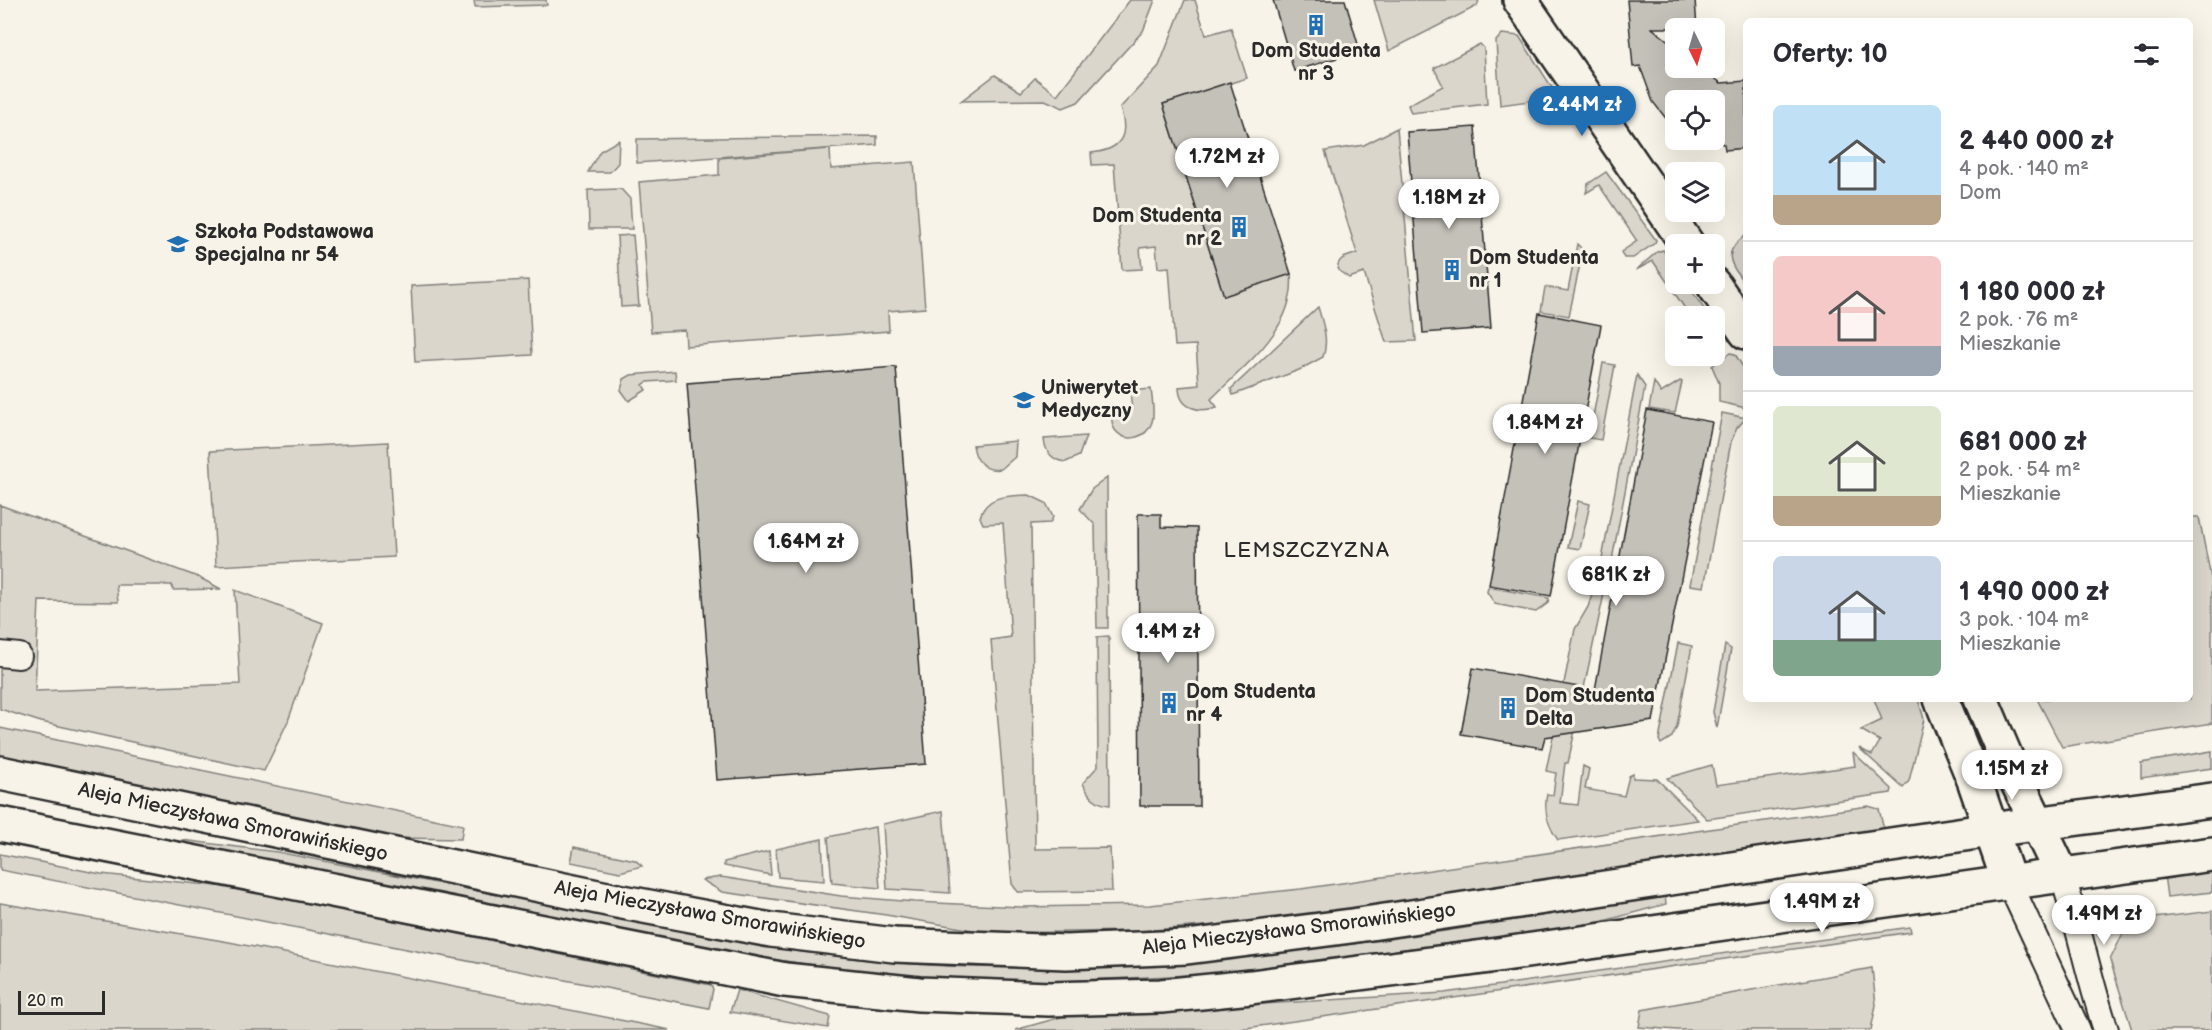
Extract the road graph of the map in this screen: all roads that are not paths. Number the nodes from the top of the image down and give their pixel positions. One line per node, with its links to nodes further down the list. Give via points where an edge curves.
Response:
1 (1520, 0): 2 (main road)
2 (1680, 234)
3 (1720, 294): 4 (main road)
4 (1743, 328)
5 (1942, 702): 11 (main road)
6 (1982, 702): 9 (main road)
7 (0, 773): 11 (main road, Aleja Mieczysława Smorawińskiego, via 663,911 827,938 991,950 1066,952 1187,947)
8 (2212, 800): 9 (main road, Aleja Mieczysława Smorawińskiego)
9 (2039, 823): 11 (main road, Aleja Mieczysława Smorawińskiego); 13 (main road)
10 (0, 824): 14 (main road, via 724,970 864,990 961,997 1161,996 1251,987)
11 (1991, 830): 14 (main road)
12 (2212, 854): 13 (main road)
13 (2062, 875): 14 (main road); 16 (street)
14 (2009, 882): 15 (street)
15 (2078, 1030)
16 (2106, 1030)

